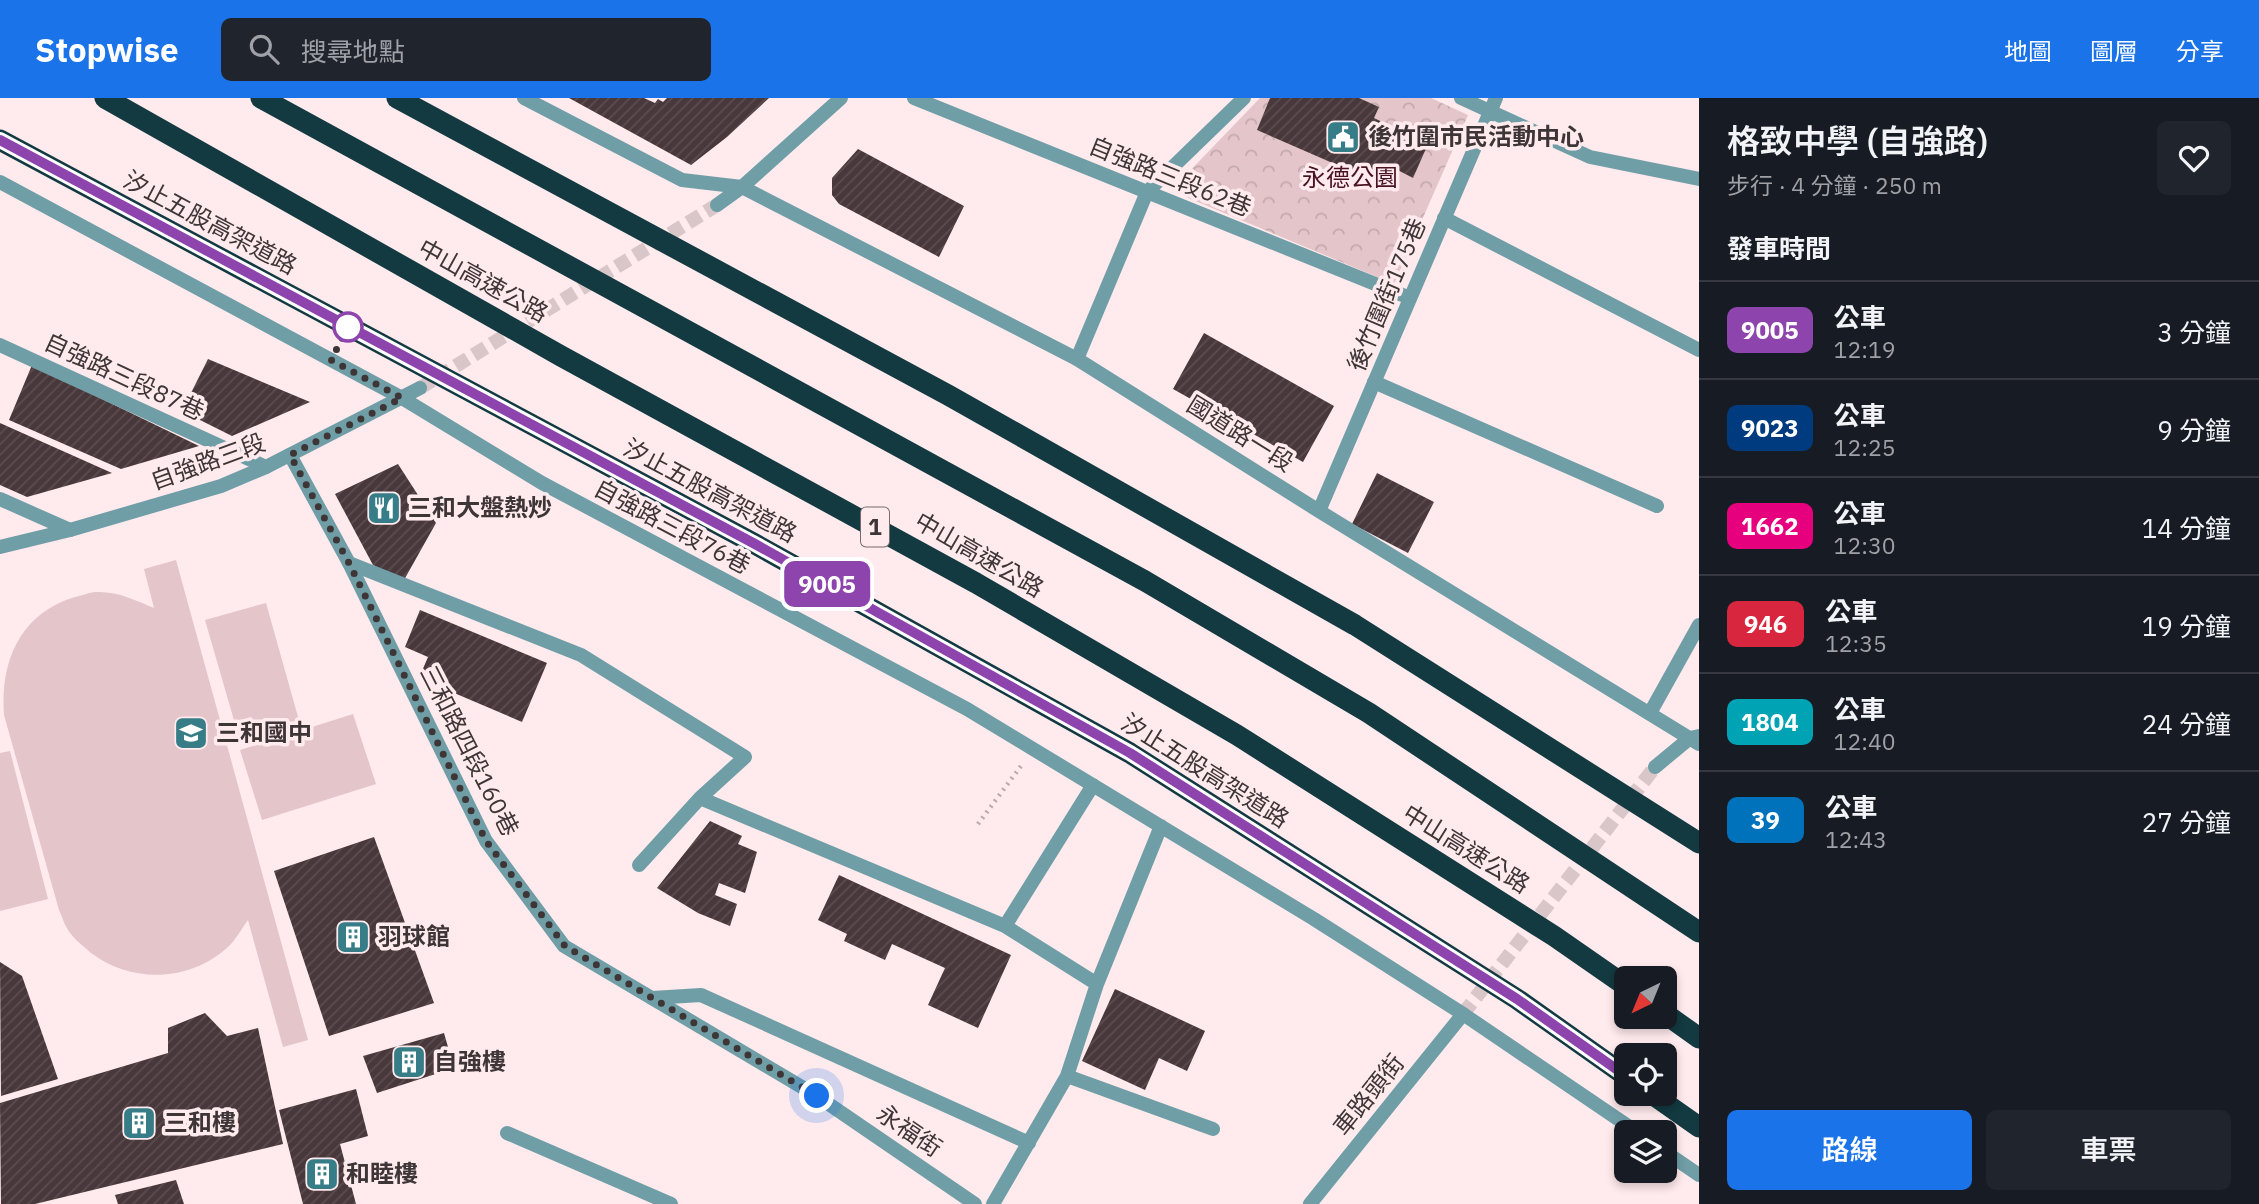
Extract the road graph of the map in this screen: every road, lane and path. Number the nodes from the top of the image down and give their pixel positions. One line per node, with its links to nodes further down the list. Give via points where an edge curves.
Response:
1 (105, 98): 45 (highway, 中山高速公路 / 1, via 561,356 976,583 1237,735)
2 (261, 98): 44 (highway, via 1145,581 1369,713)
3 (397, 98): 41 (highway, via 948,395 1343,618)
4 (524, 98): 13 (street, via 682,180)
5 (841, 98): 13 (street)
6 (914, 98): 14 (street, 自強路三段62巷)
7 (1244, 98): 14 (street)
8 (1461, 98): 9 (street)
9 (1493, 105): 11 (street, via 1590,156); 16 (street, 後竹圍街175巷)
10 (0, 140): 51 (highway, 汐止五股高架道路, via 755,544 1130,753 1517,999)
11 (1699, 179)
12 (0, 182): 23 (street, 自強路三段76巷)
13 (742, 187): 15 (street); 20 (street, 國道路一段)
14 (1147, 192): 17 (street, 自強路三段62巷); 20 (street)
15 (717, 205)
16 (1444, 218): 17 (street, 後竹圍街175巷); 19 (street)
17 (1410, 298): 21 (street, 後竹圍街175巷)
18 (0, 345): 25 (street, 自強路三段87巷)
19 (1699, 350)
20 (1077, 359): 28 (street, 國道路一段)
21 (1374, 382): 27 (street); 28 (street, 後竹圍街175巷)
22 (420, 388): 23 (street, 自強路三段)
23 (402, 398): 24 (street, 自強路三段); 35 (street, 自強路三段76巷, via 542,483)
24 (290, 455): 25 (street, 自強路三段); 31 (street, 三和路四段160巷)
25 (266, 467): 29 (street, 自強路三段, via 221,486)
26 (0, 499): 29 (street)
27 (1657, 506)
28 (1319, 510): 33 (street, 國道路一段)
29 (71, 530): 30 (street, 自強路三段)
30 (0, 547)
31 (349, 563): 38 (street, via 581,655 744,757); 47 (street, 三和路四段160巷, via 486,841 565,946)
32 (1699, 625): 33 (street)
33 (1650, 713): 34 (street, 國道路一段)
34 (1696, 740): 36 (street)
35 (1034, 749): 37 (street, 自強路三段76巷); 39 (path)
36 (1655, 767)
37 (1093, 785): 40 (street, 自強路三段76巷); 43 (street)
38 (699, 798): 42 (street); 43 (street)
39 (978, 824)
40 (1161, 826): 46 (street); 48 (street, 自強路三段76巷)
41 (1699, 843)
42 (639, 865)
43 (1005, 926): 46 (street)
44 (1699, 932)
45 (1614, 978)
46 (1097, 984): 52 (street)
47 (652, 998): 53 (street, 三和路四段160巷); 59 (street, via 701,995)
48 (1463, 1014): 55 (street, 自強路三段76巷); 65 (street, 車路頭街)
49 (1677, 1022): 50 (highway)
50 (1699, 1038)
51 (1614, 1068)
52 (1067, 1076): 57 (street); 59 (street)
53 (817, 1096): 63 (street, 永福街)
54 (1668, 1106): 56 (highway)
55 (1619, 1120)
56 (1699, 1127)
57 (1213, 1129)
58 (508, 1133): 62 (street)
59 (1029, 1143): 64 (street)
60 (1677, 1160): 61 (street)
61 (1699, 1175)
62 (671, 1204)
63 (975, 1204)
64 (993, 1204)
65 (1310, 1204)

